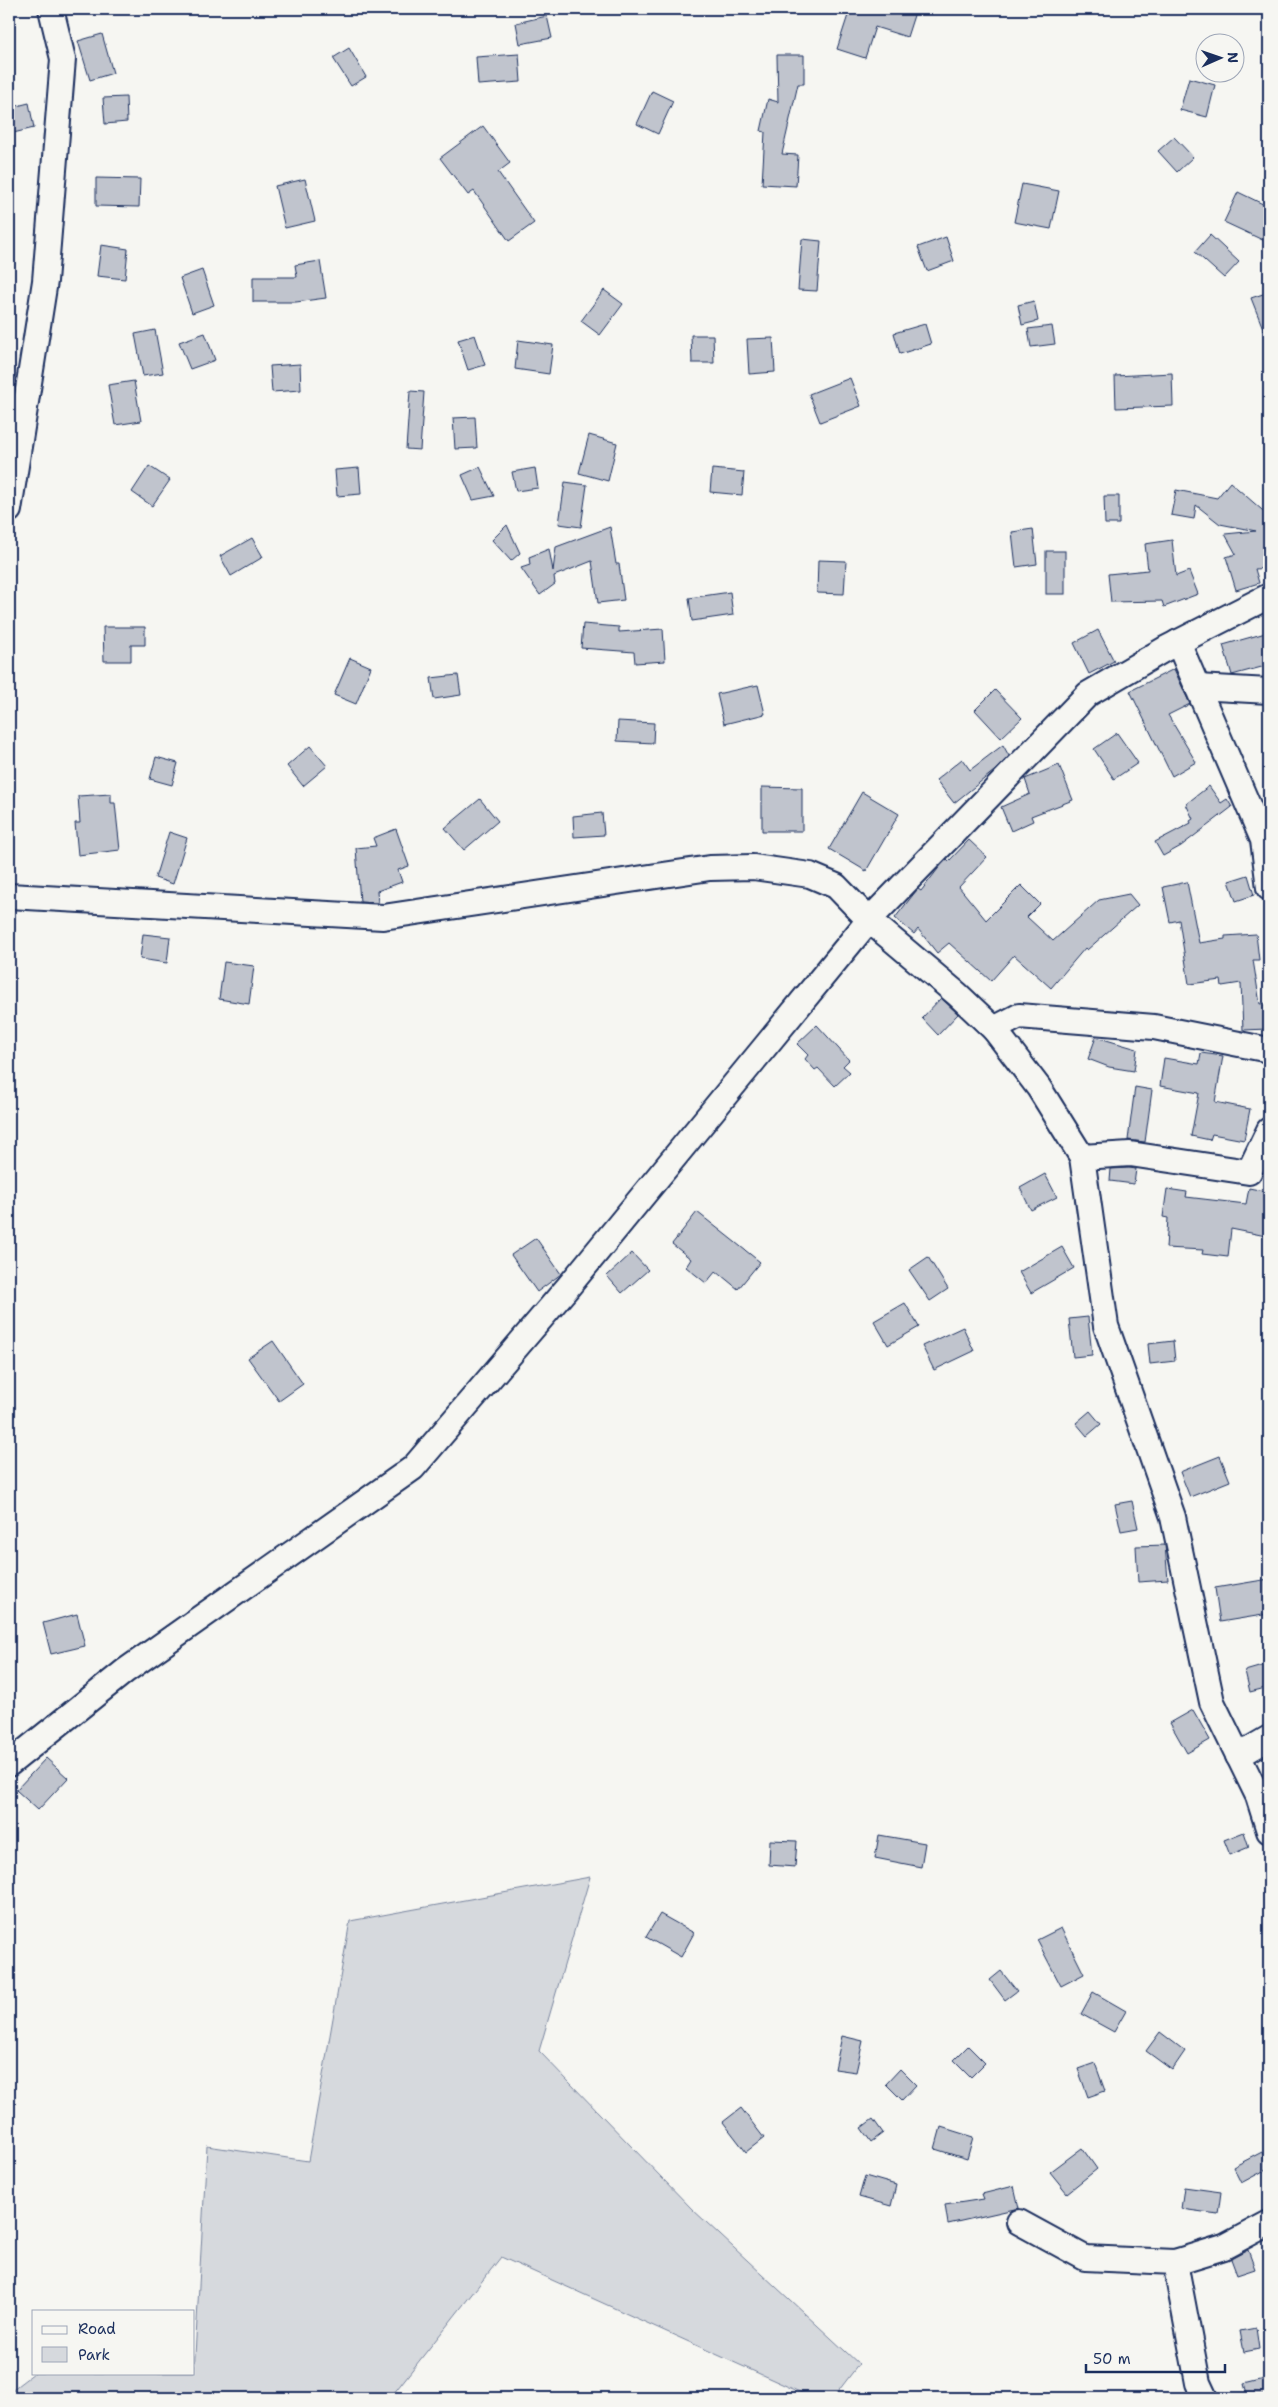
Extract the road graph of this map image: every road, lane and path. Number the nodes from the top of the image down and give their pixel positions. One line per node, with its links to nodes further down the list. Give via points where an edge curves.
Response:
1 (51, 9): 2 (street, via 63,59 46,272)
2 (9, 510)
3 (1269, 596): 4 (street)
4 (1178, 642): 5 (street); 9 (street, via 1088,694)
5 (1197, 687): 6 (street); 7 (street, via 1263,840)
6 (1269, 691)
7 (1269, 888)
8 (9, 896): 9 (street, via 382,917 710,868 753,866 810,875 836,886)
9 (869, 920): 10 (street); 16 (street, via 568,1287 414,1468 124,1671)
10 (994, 1029): 11 (street, via 1019,1016 1154,1027); 13 (street, via 1039,1088)
11 (1269, 1050)
12 (1269, 1130): 13 (street, via 1249,1172 1130,1154)
13 (1082, 1157): 15 (street, via 1106,1326 1173,1517 1212,1702)
14 (1269, 1738): 15 (street)
15 (1238, 1756): 17 (street, via 1258,1796)
16 (9, 1764)
17 (1269, 1831)
18 (1019, 2222): 20 (street, via 1085,2258)
19 (1269, 2223): 20 (street, via 1224,2247)
20 (1175, 2262): 21 (street, via 1198,2383)
21 (1205, 2398)

